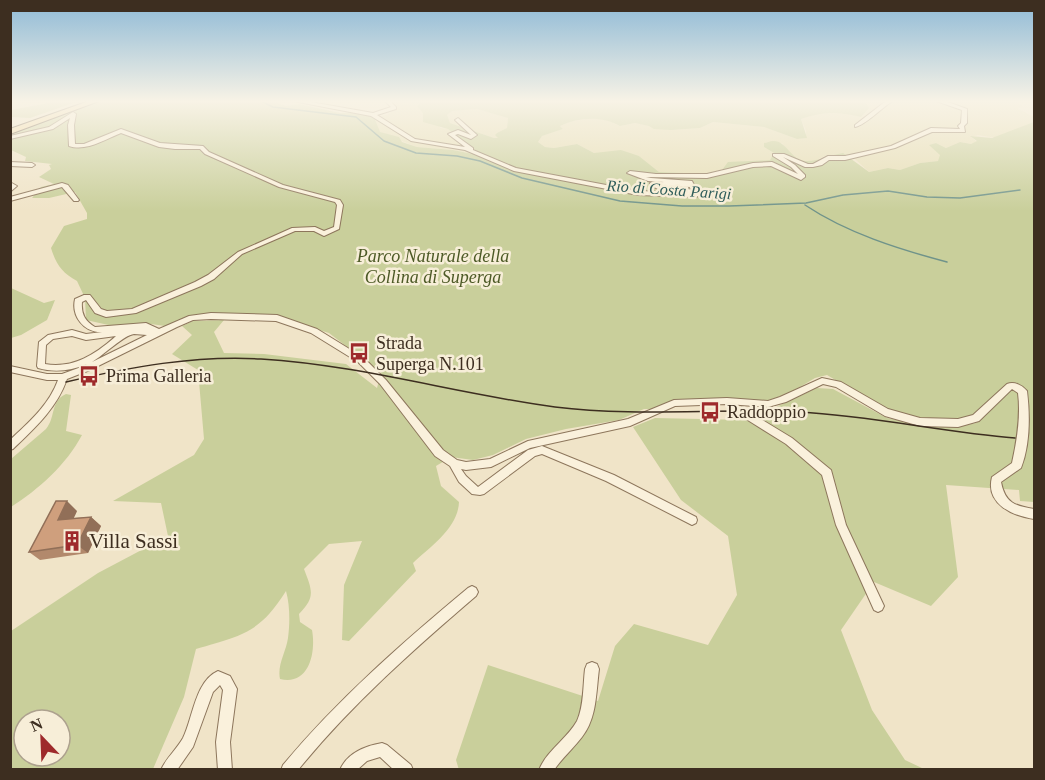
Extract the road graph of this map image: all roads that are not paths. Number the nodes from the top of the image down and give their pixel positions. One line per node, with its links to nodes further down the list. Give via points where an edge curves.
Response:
1 (71, 137): 2 (street, via 72,146 85,146)
2 (106, 137)
3 (138, 137): 16 (street, via 159,145 201,147 281,186 339,201 340,205 337,228 333,231 324,234 315,229 294,229 240,254 198,284 133,311 106,314 98,311 87,297 78,301 82,321 90,328 146,326)
4 (409, 137): 9 (street)
5 (455, 137): 9 (street)
6 (913, 137): 9 (street, via 893,147 828,158 812,166 775,155 793,166 801,178 772,164 707,176 630,173 650,180 690,182 652,184 702,193 696,195 638,193 582,183 514,170)
7 (965, 137): 8 (street)
8 (969, 138)
9 (474, 153)
10 (10, 164): 11 (street)
11 (32, 165)
12 (10, 184): 13 (street, via 14,186)
13 (10, 190)
14 (10, 199): 15 (street, via 62,185)
15 (76, 200)
16 (159, 332): 17 (street); 19 (street); 24 (street, via 192,318 211,316 277,318 315,331 373,371 426,440)
17 (124, 333): 17 (street, via 105,351 83,363 60,369 42,366 42,344 51,337)
18 (10, 369): 19 (street)
19 (63, 377): 23 (street, via 42,415)
20 (727, 401): 21 (street); 24 (street, via 674,403 630,422 528,445 491,463); 25 (street, via 773,403 827,381 897,416 920,422 958,423 976,418 1010,387 1019,387 1024,401 1021,447 1017,465 996,480 997,494 1008,506)
21 (739, 409)
22 (749, 416): 28 (street, via 789,441 827,473 842,525)
23 (10, 446)
24 (455, 464): 26 (street, via 463,481 480,491 532,453 542,450 610,478)
25 (1035, 514)
26 (692, 520)
27 (472, 592): 32 (street, via 388,665 310,742)
28 (878, 606)
29 (592, 669): 35 (street, via 584,720)
30 (168, 770): 31 (street, via 188,742 208,688 218,678 230,689 223,742)
31 (225, 770)
32 (288, 770)
33 (347, 770): 34 (street, via 370,751 382,750)
34 (406, 770)
35 (546, 770)

